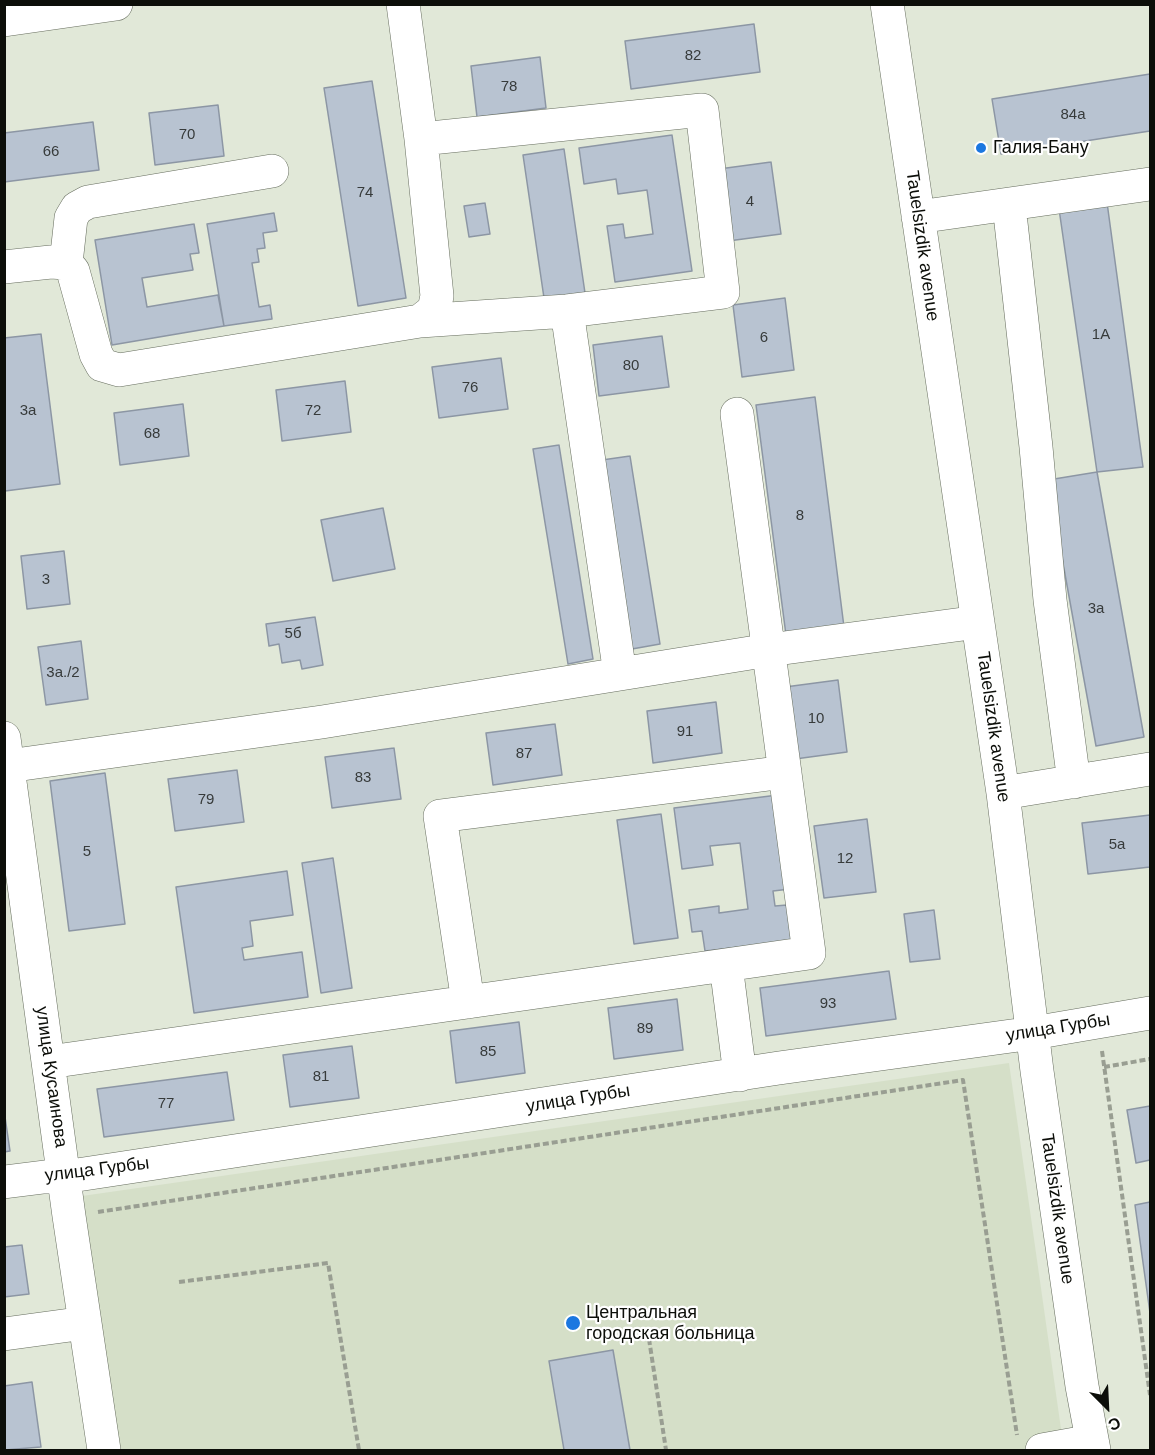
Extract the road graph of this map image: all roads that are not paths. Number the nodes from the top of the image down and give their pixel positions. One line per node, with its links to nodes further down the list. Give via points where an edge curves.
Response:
1 (116, 4): 4 (street)
2 (403, 4): 5 (street)
3 (887, 4): 9 (street, Tauelsizdik avenue)
4 (4, 20)
5 (421, 139): 12 (street, via 702,110 723,292); 13 (street, via 437,296 434,310)
6 (272, 171): 10 (street, via 88,202 77,208 71,218)
7 (1149, 192): 8 (street)
8 (1009, 205): 9 (street); 21 (street, via 1050,600)
9 (918, 217): 15 (street, Tauelsizdik avenue)
10 (66, 263): 11 (street); 13 (street, via 74,271 96,354 102,365 119,370)
11 (4, 267)
12 (567, 311): 13 (street); 17 (street)
13 (420, 321)
14 (737, 414): 16 (street)
15 (978, 622): 16 (street); 22 (street, Tauelsizdik avenue)
16 (769, 650): 17 (street); 20 (street)
17 (620, 674): 18 (street, via 322,722)
18 (6, 752): 27 (street, улица Кусаинова)
19 (1150, 769): 21 (street)
20 (785, 772): 23 (street, via 809,953); 24 (street, via 440,816)
21 (1074, 782): 22 (street)
22 (1003, 793): 26 (street, Tauelsizdik avenue)
23 (726, 964): 24 (street); 28 (street)
24 (468, 1002): 27 (street)
25 (1150, 1013): 26 (street, улица Гурбы)
26 (1033, 1033): 28 (street, улица Гурбы); 34 (street, Tauelsizdik avenue)
27 (49, 1062): 29 (street, улица Кусаинова)
28 (740, 1075): 29 (street, улица Гурбы)
29 (64, 1177): 30 (street, улица Гурбы); 31 (street, улица Кусаинова)
30 (4, 1182)
31 (85, 1323): 32 (street); 35 (street, улица Кусаинова)
32 (4, 1334)
33 (1030, 1445): 34 (street)
34 (1093, 1446)
35 (104, 1450)

